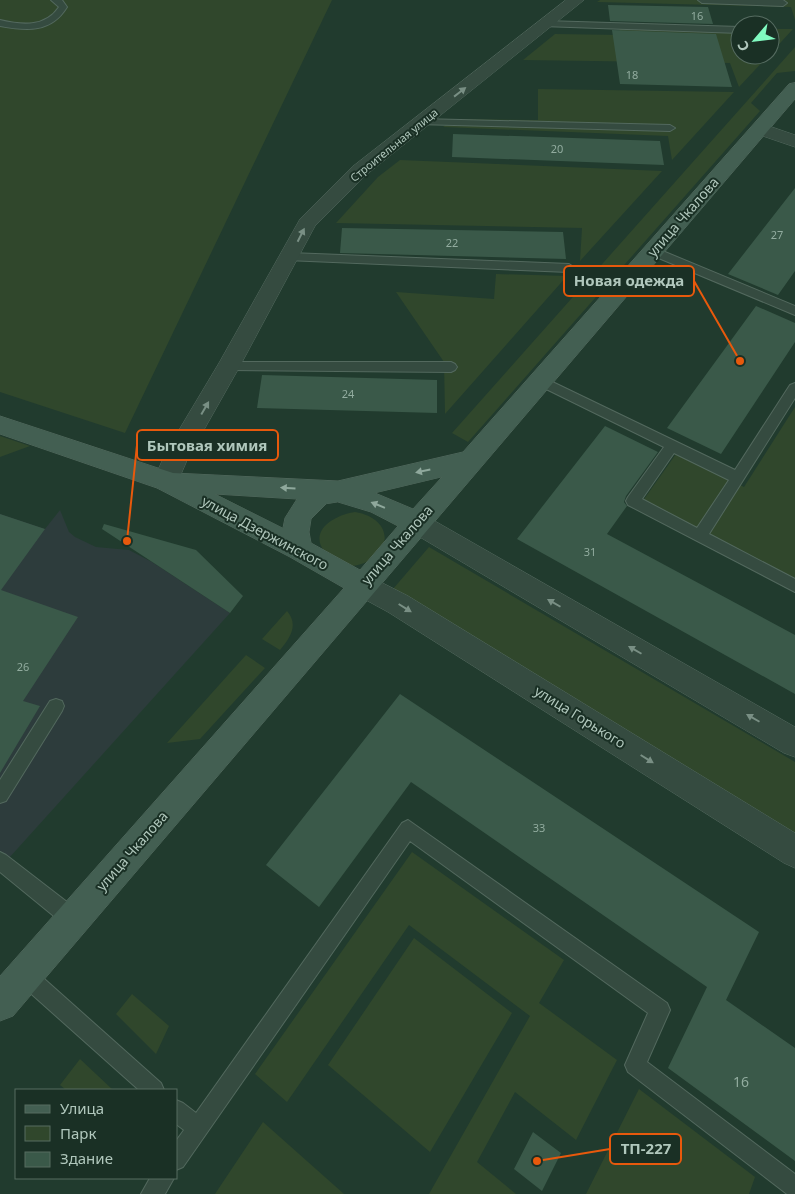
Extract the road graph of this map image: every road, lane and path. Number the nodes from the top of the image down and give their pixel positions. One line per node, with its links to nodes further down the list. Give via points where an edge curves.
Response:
1 (55, 0): 5 (lane, via 63,7 46,23 24,27)
2 (576, 0): 6 (street, Строительная улица)
3 (702, 0): 4 (lane)
4 (783, 3)
5 (0, 23)
6 (545, 24): 7 (lane); 9 (street, Строительная улица, one-way to 6)
7 (730, 30)
8 (795, 88): 11 (main road, улица Чкалова)
9 (422, 122): 10 (lane); 14 (street, Строительная улица, one-way to 9, via 307,223 359,171)
10 (670, 128)
11 (760, 129): 12 (street); 13 (main road, улица Чкалова)
12 (795, 141)
13 (653, 251): 16 (lane); 19 (main road, улица Чкалова)
14 (290, 257): 15 (lane); 17 (street, Строительная улица)
15 (569, 268)
16 (795, 311)
17 (229, 366): 18 (lane); 25 (street, Строительная улица, one-way to 17, via 176,457)
18 (450, 367)
19 (540, 381): 22 (lane); 23 (main road, улица Чкалова)
20 (795, 388): 24 (lane)
21 (0, 425): 25 (main road, улица Дзержинского)
22 (672, 446): 24 (lane); 28 (lane, via 632,501)
23 (471, 460): 26 (main road, улица Дзержинского, one-way to 26); 27 (main road, улица Чкалова)
24 (738, 478): 28 (lane)
25 (166, 482): 26 (main road, улица Дзержинского, one-way to 25); 29 (main road, улица Дзержинского)
26 (337, 490): 27 (main road, улица Дзержинского, one-way to 26, via 378,504); 29 (main road, via 318,496 298,516 295,534)
27 (417, 523): 30 (main road, улица Чкалова); 33 (street, one-way to 27)
28 (700, 536): 31 (lane)
29 (299, 549): 30 (main road, улица Дзержинского)
30 (363, 585): 35 (street, улица Горького, one-way to 35); 37 (main road, улица Чкалова)
31 (795, 586)
32 (56, 706): 34 (lane)
33 (795, 743)
34 (0, 795)
35 (795, 852)
36 (0, 861): 37 (lane)
37 (73, 919): 38 (main road, улица Чкалова)
38 (25, 975): 39 (main road, улица Чкалова); 40 (lane)
39 (0, 1003)
40 (153, 1089)
41 (178, 1112): 42 (lane)
42 (198, 1129): 43 (lane); 45 (lane, via 408,829 660,1010 635,1066)
43 (178, 1157)
44 (163, 1179): 46 (lane)
45 (795, 1187)
46 (152, 1194)

